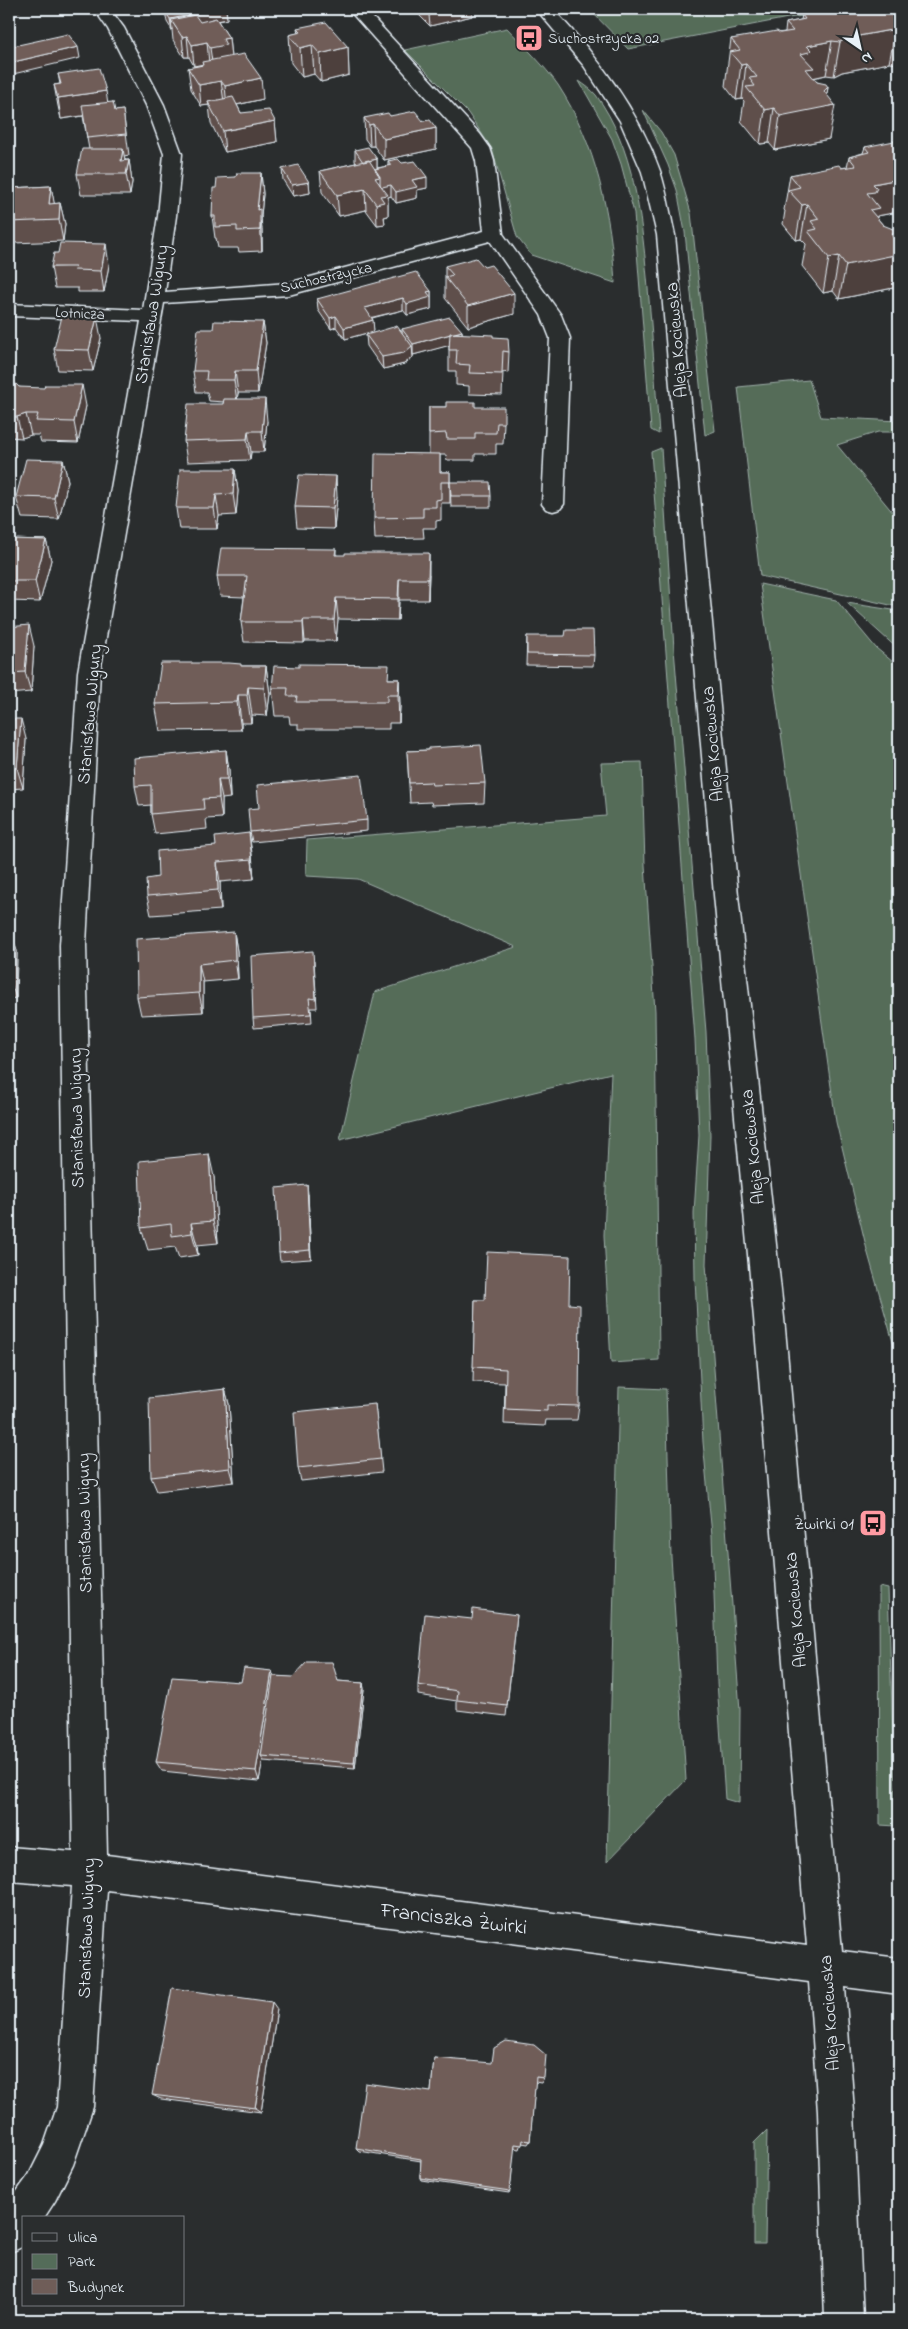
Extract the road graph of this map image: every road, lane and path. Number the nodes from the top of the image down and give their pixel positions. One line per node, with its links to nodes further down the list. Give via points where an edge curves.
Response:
1 (102, 9): 5 (street, Stanisława Wigury, via 116,28 154,104 173,154)
2 (356, 9): 4 (street, via 481,148)
3 (544, 9): 10 (street, Aleja Kociewska, via 582,50 619,102 649,165 666,235 726,895 769,1318)
4 (494, 234): 5 (street, Suchostrzycka, via 289,289); 7 (street, via 551,315 560,338)
5 (153, 307): 6 (street, Lotnicza); 9 (street, Stanisława Wigury, via 89,672 73,945 90,1813)
6 (9, 310)
7 (553, 504)
8 (9, 1864): 9 (street, Franciszka Żwirki)
9 (88, 1870): 10 (street, Franciszka Żwirki); 12 (street, Stanisława Wigury, via 89,1918 75,2107 56,2161 42,2188)
10 (826, 1965): 11 (street, Franciszka Żwirki); 13 (street, Aleja Kociewska, via 836,2112)
11 (899, 1976)
12 (9, 2234)
13 (844, 2320)

